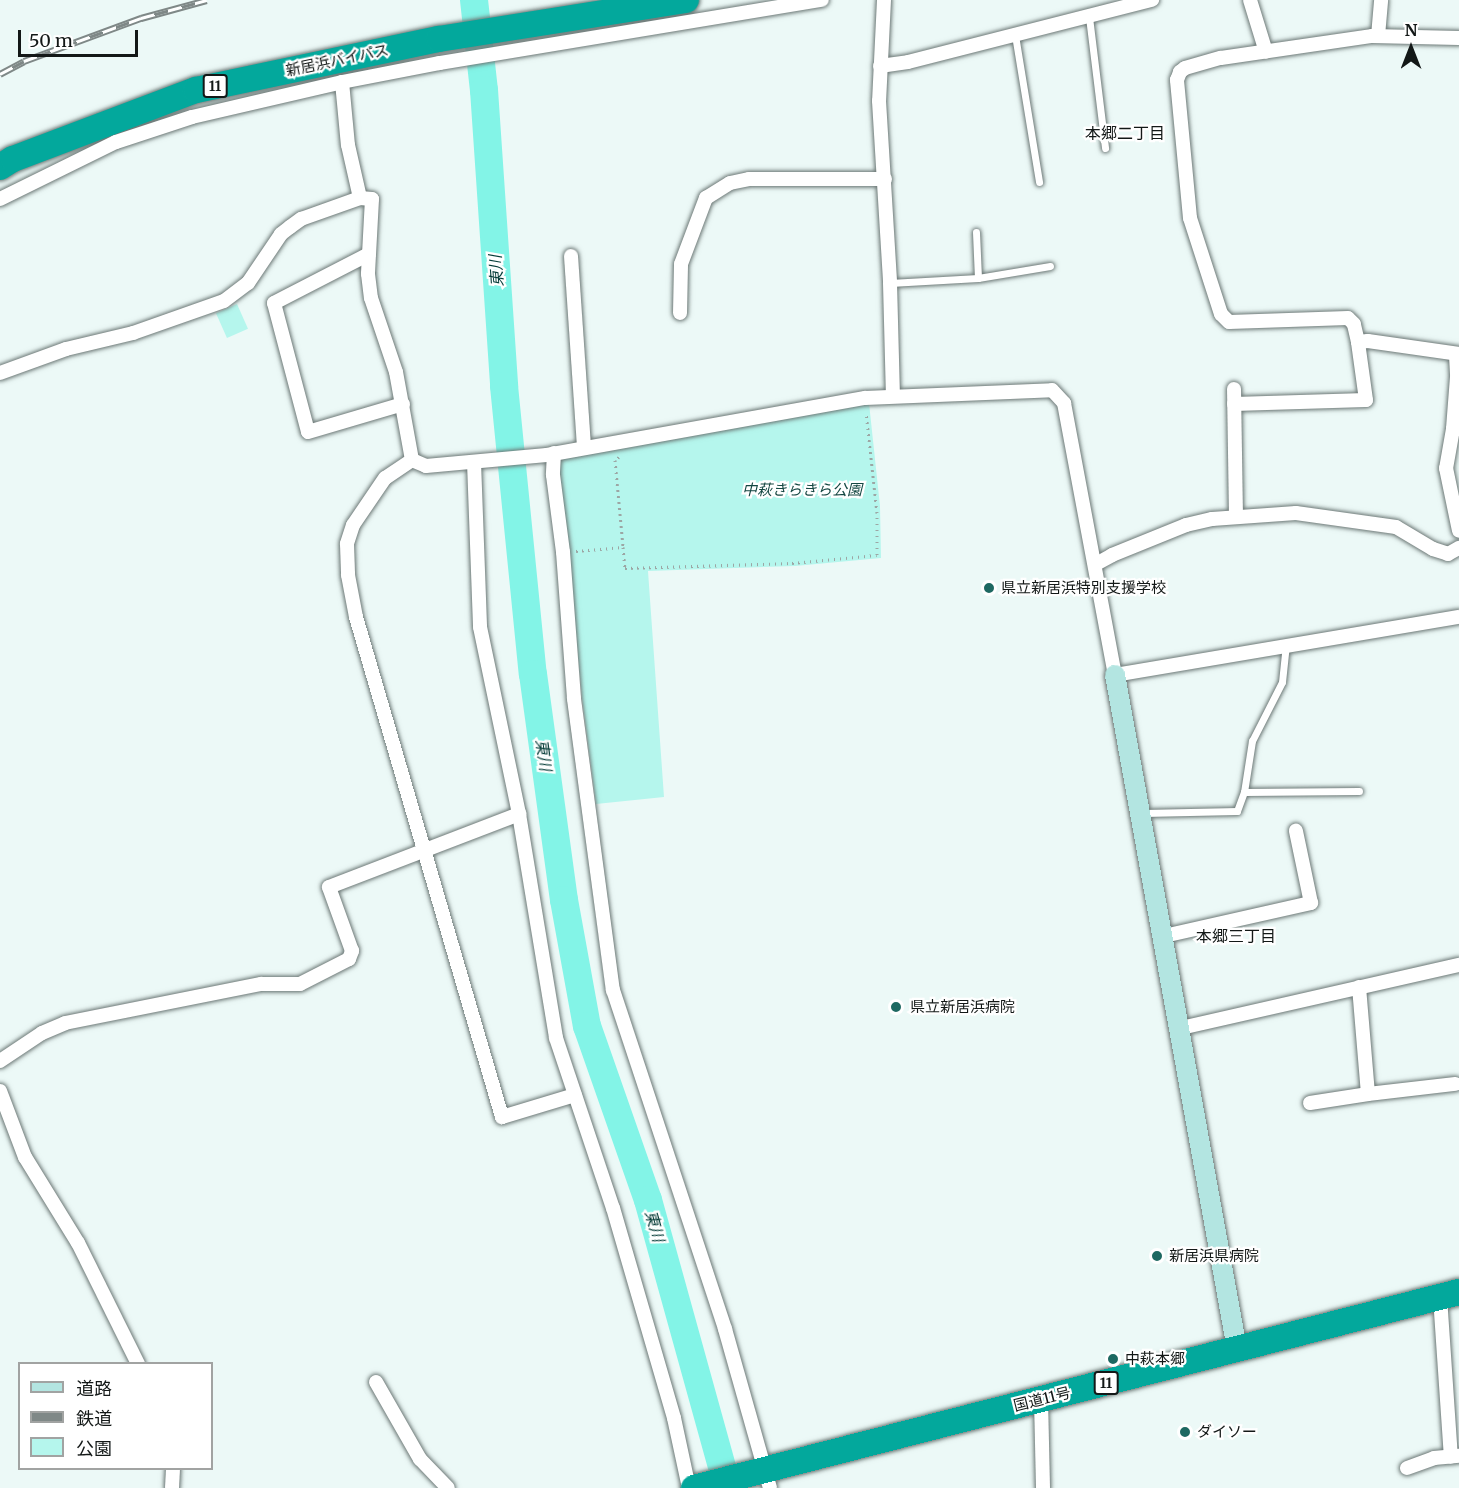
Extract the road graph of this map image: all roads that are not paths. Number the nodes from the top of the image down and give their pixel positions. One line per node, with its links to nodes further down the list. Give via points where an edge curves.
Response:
1 (686, 0): 11 (highway, 新居浜バイパス / 11, via 520,27)
2 (822, 0): 11 (street, via 519,52)
3 (884, 0): 13 (street)
4 (1152, 0): 7 (street)
5 (1250, 0): 12 (street)
6 (1382, 0): 9 (street)
7 (1089, 17): 8 (street); 15 (lane)
8 (1015, 35): 13 (street); 18 (lane)
9 (1378, 36): 10 (street); 12 (street)
10 (1459, 38)
11 (440, 51): 14 (street); 16 (highway, 新居浜バイパス / 11, via 196,90)
12 (1266, 52): 28 (street, via 1185,68 1177,80 1195,233 1221,314 1229,322 1347,318 1354,324)
13 (880, 66): 17 (street)
14 (342, 82): 19 (street, via 348,145); 20 (street, via 192,117 117,142)
15 (1105, 148)
16 (0, 167)
17 (885, 179): 26 (street); 27 (street, via 749,179 730,183 706,198 681,264)
18 (1039, 182)
19 (360, 198): 22 (street, via 372,199); 30 (street, via 301,219 290,227 248,283 224,302)
20 (0, 199)
21 (975, 232): 25 (lane)
22 (369, 254): 33 (street, via 371,298); 33 (street, via 274,303 308,432)
23 (572, 256): 36 (street)
24 (1050, 266): 25 (lane)
25 (978, 278): 26 (lane)
26 (890, 283): 32 (street)
27 (680, 314)
28 (1358, 342): 29 (street); 34 (street, via 1366,400)
29 (1458, 355): 35 (street)
30 (0, 373)
31 (1234, 389): 34 (street)
32 (893, 395): 36 (street); 43 (street, via 1052,390 1064,403)
33 (403, 404): 38 (street)
34 (1234, 404): 40 (street)
35 (1456, 429): 41 (street, via 1446,468)
36 (585, 447): 37 (street)
37 (550, 454): 39 (street); 71 (street, via 563,552 574,699 613,990 725,1329)
38 (412, 460): 39 (street, via 426,466); 52 (street, via 385,478 353,525 347,544 348,575 374,687)
39 (480, 462): 50 (street, via 480,627)
40 (1236, 517): 42 (street, via 1296,513 1342,518 1396,527 1448,554); 43 (street, via 1186,525)
41 (1459, 531)
42 (1459, 548)
43 (1096, 564): 46 (street)
44 (1459, 617): 45 (street)
45 (1286, 646): 46 (street); 48 (lane, via 1282,682 1252,741)
46 (1115, 675): 49 (street)
47 (1359, 791): 48 (lane)
48 (1244, 792): 49 (lane, via 1237,812)
49 (1141, 813): 53 (street)
50 (519, 814): 52 (street); 61 (street, via 556,1038)
51 (1296, 831): 53 (street, via 1311,903)
52 (424, 850): 57 (street, via 329,886 352,951 349,959 300,984 261,984 65,1023); 61 (street, via 502,1117)
53 (1164, 936): 56 (street)
54 (1459, 965): 55 (street)
55 (1359, 987): 56 (street); 60 (street)
56 (1181, 1028): 64 (street)
57 (0, 1061)
58 (1455, 1084): 60 (street)
59 (0, 1091): 65 (street, via 25,1157 78,1243)
60 (1368, 1094): 62 (street)
61 (575, 1095): 72 (street, via 613,1208)
62 (1310, 1103)
63 (1450, 1294): 64 (highway, 国道11号 / 11); 68 (street)
64 (1237, 1348): 67 (highway, 国道11号 / 11)
65 (137, 1362)
66 (376, 1382): 74 (street, via 420,1459)
67 (1041, 1400): 71 (highway, 国道11号 / 11); 75 (street)
68 (1455, 1456): 69 (street, via 1434,1458)
69 (1407, 1468)
70 (173, 1470): 73 (street)
71 (762, 1477): 72 (highway, 国道11号 / 11)
72 (694, 1487)
73 (172, 1488)
74 (448, 1488)
75 (1044, 1488)

